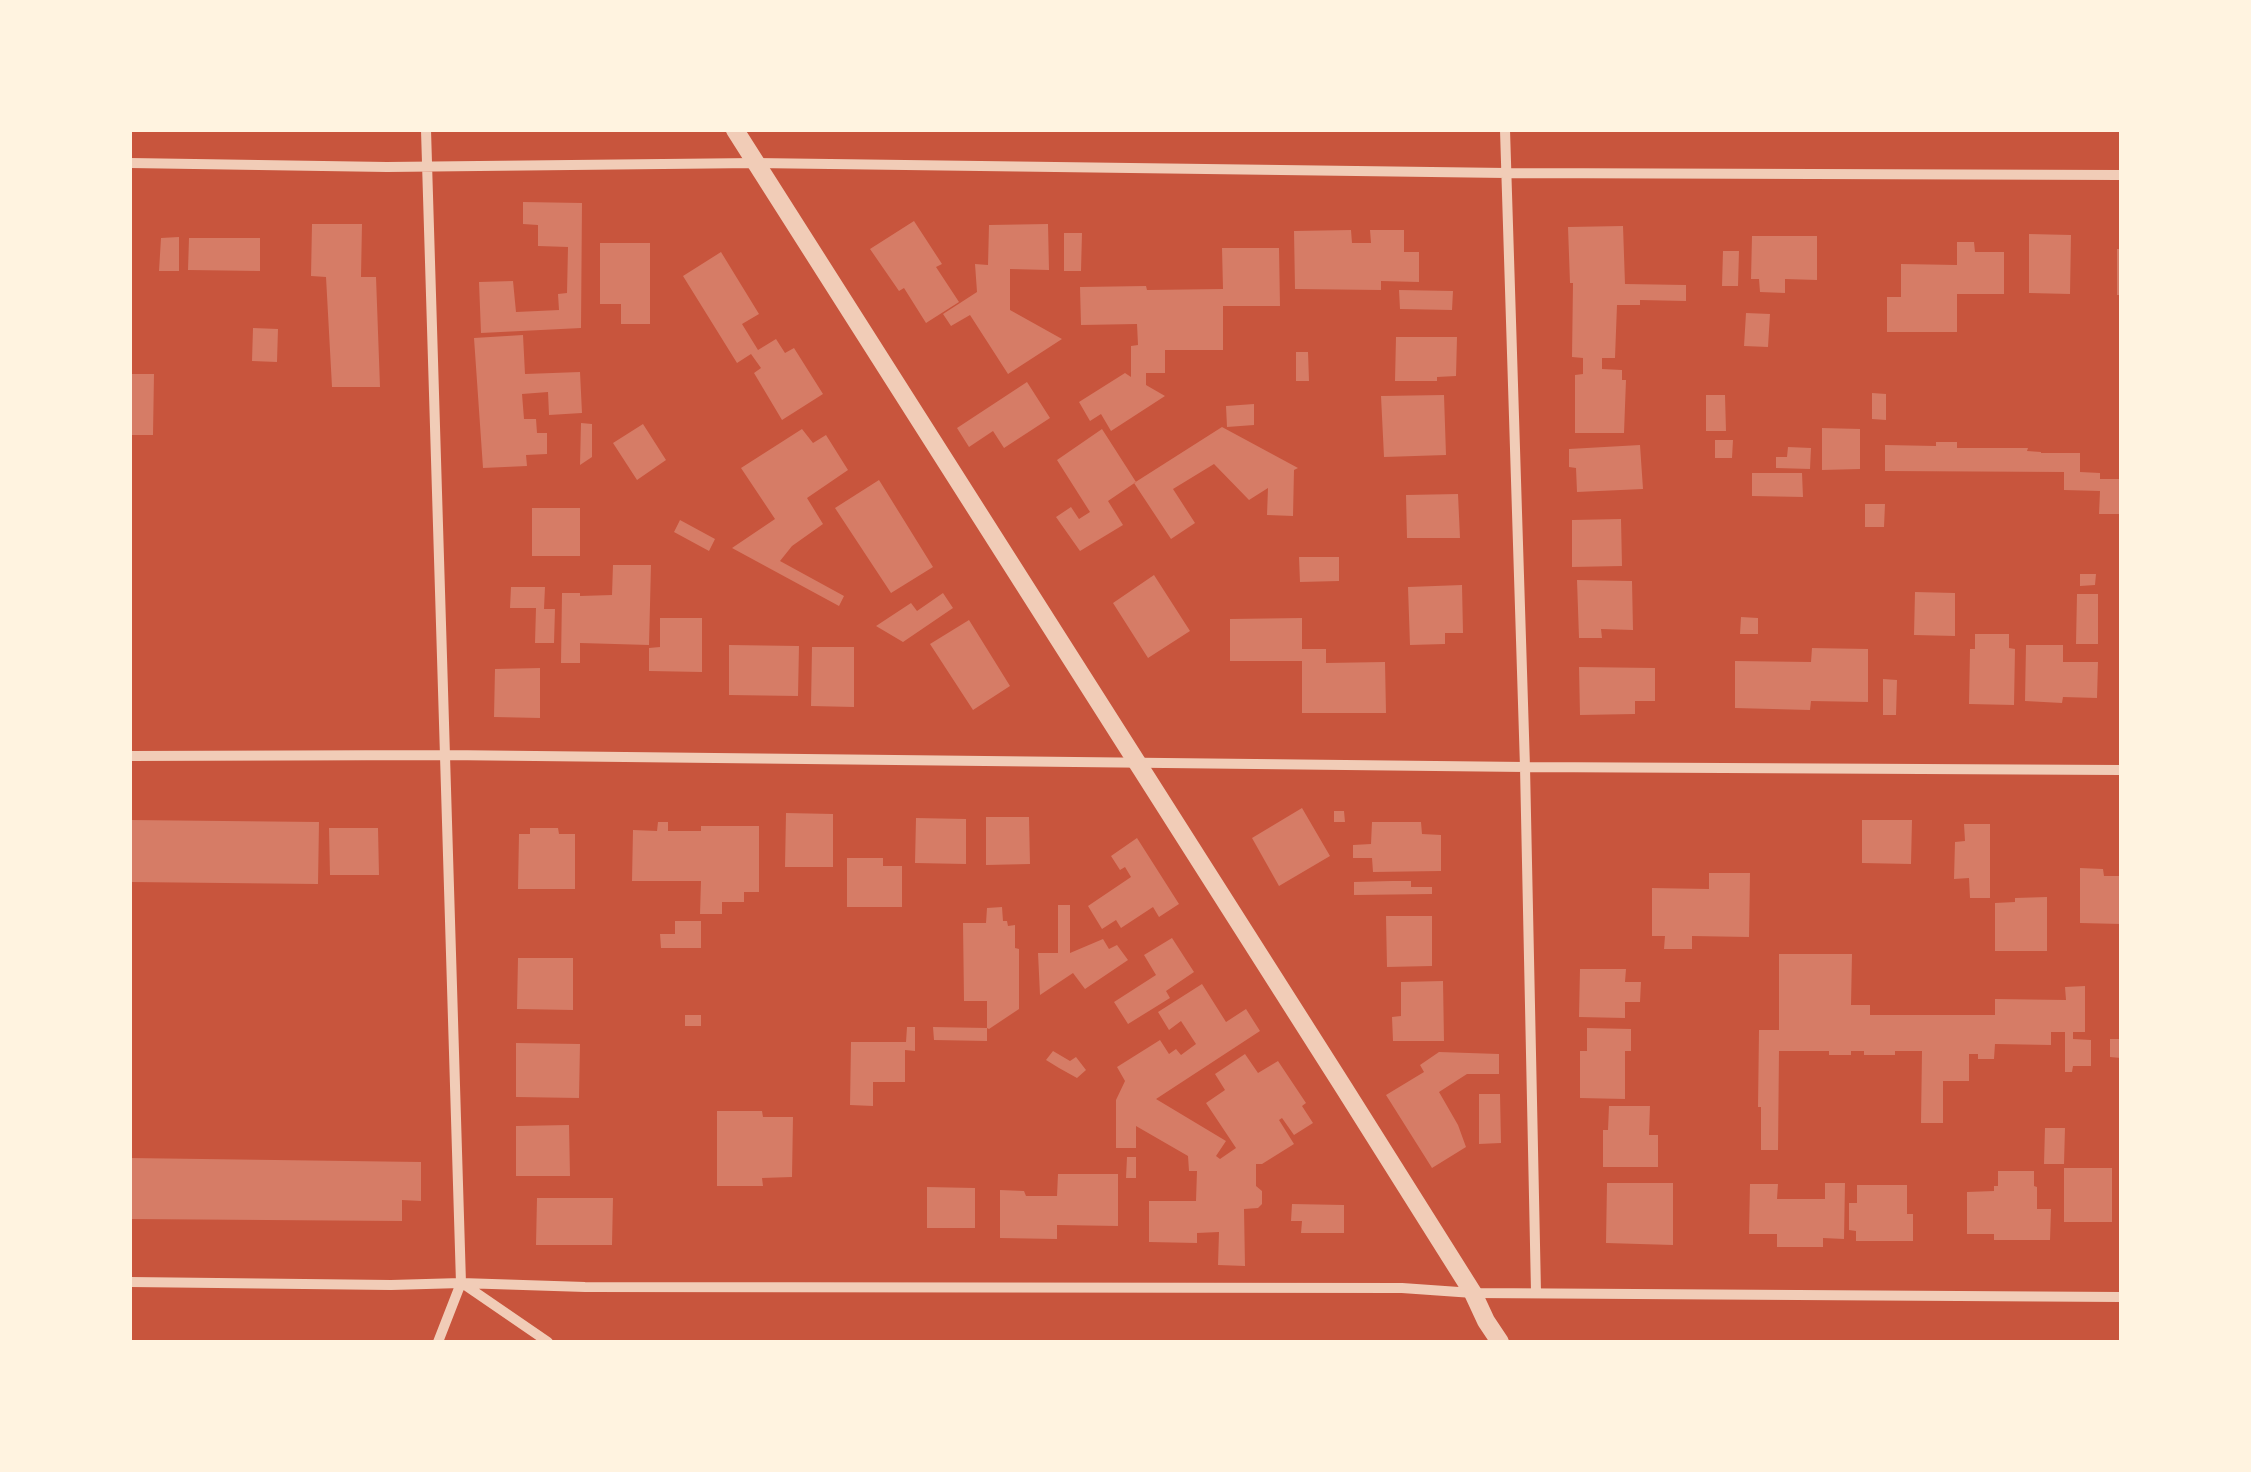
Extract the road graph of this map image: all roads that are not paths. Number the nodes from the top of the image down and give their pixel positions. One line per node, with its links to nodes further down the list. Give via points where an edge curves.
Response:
1 (426, 130): 6 (street)
2 (735, 130): 5 (street)
3 (1505, 130): 7 (street)
4 (130, 163): 6 (street)
5 (755, 163): 6 (street); 7 (street); 11 (street)
6 (426, 164): 9 (street)
7 (1506, 173): 8 (street); 12 (street)
8 (2121, 176)
9 (445, 755): 10 (street); 11 (street); 15 (street)
10 (130, 756)
11 (1136, 763): 12 (street); 17 (street)
12 (1525, 767): 13 (street); 16 (street)
13 (2121, 770)
14 (130, 1282): 15 (street)
15 (461, 1282): 17 (street); 19 (street); 20 (street)
16 (1536, 1292): 17 (street); 18 (street)
17 (1474, 1293): 21 (street)
18 (2121, 1297)
19 (438, 1342)
20 (548, 1342)
21 (1500, 1342)

